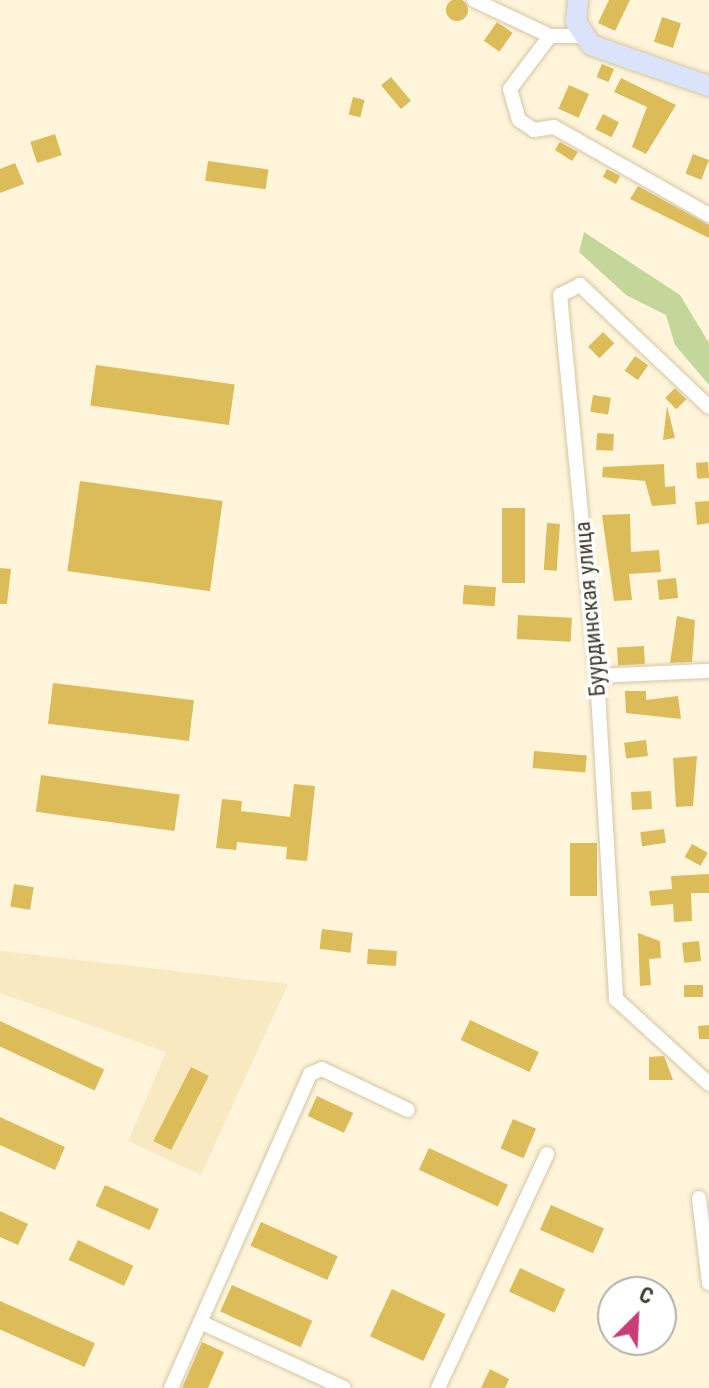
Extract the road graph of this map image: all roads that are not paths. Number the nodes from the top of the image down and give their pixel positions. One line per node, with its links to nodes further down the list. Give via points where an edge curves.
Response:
1 (474, 0): 3 (street)
2 (578, 0): 4 (street)
3 (550, 36): 4 (street); 6 (street, via 510,89 511,108 534,130 554,127)
4 (580, 36): 5 (street)
5 (709, 86)
6 (709, 215)
7 (709, 407): 9 (street, Буурдинская улица, via 580,285 560,295)
8 (709, 671): 9 (street)
9 (597, 676): 10 (street, Буурдинская улица, via 616,999)
10 (709, 1084)
11 (408, 1110): 15 (street, via 322,1069 310,1074)
12 (547, 1154): 18 (street)
13 (699, 1198): 14 (street)
14 (709, 1283)
15 (200, 1322): 16 (street); 17 (street)
16 (171, 1388)
17 (344, 1388)
18 (438, 1388)

